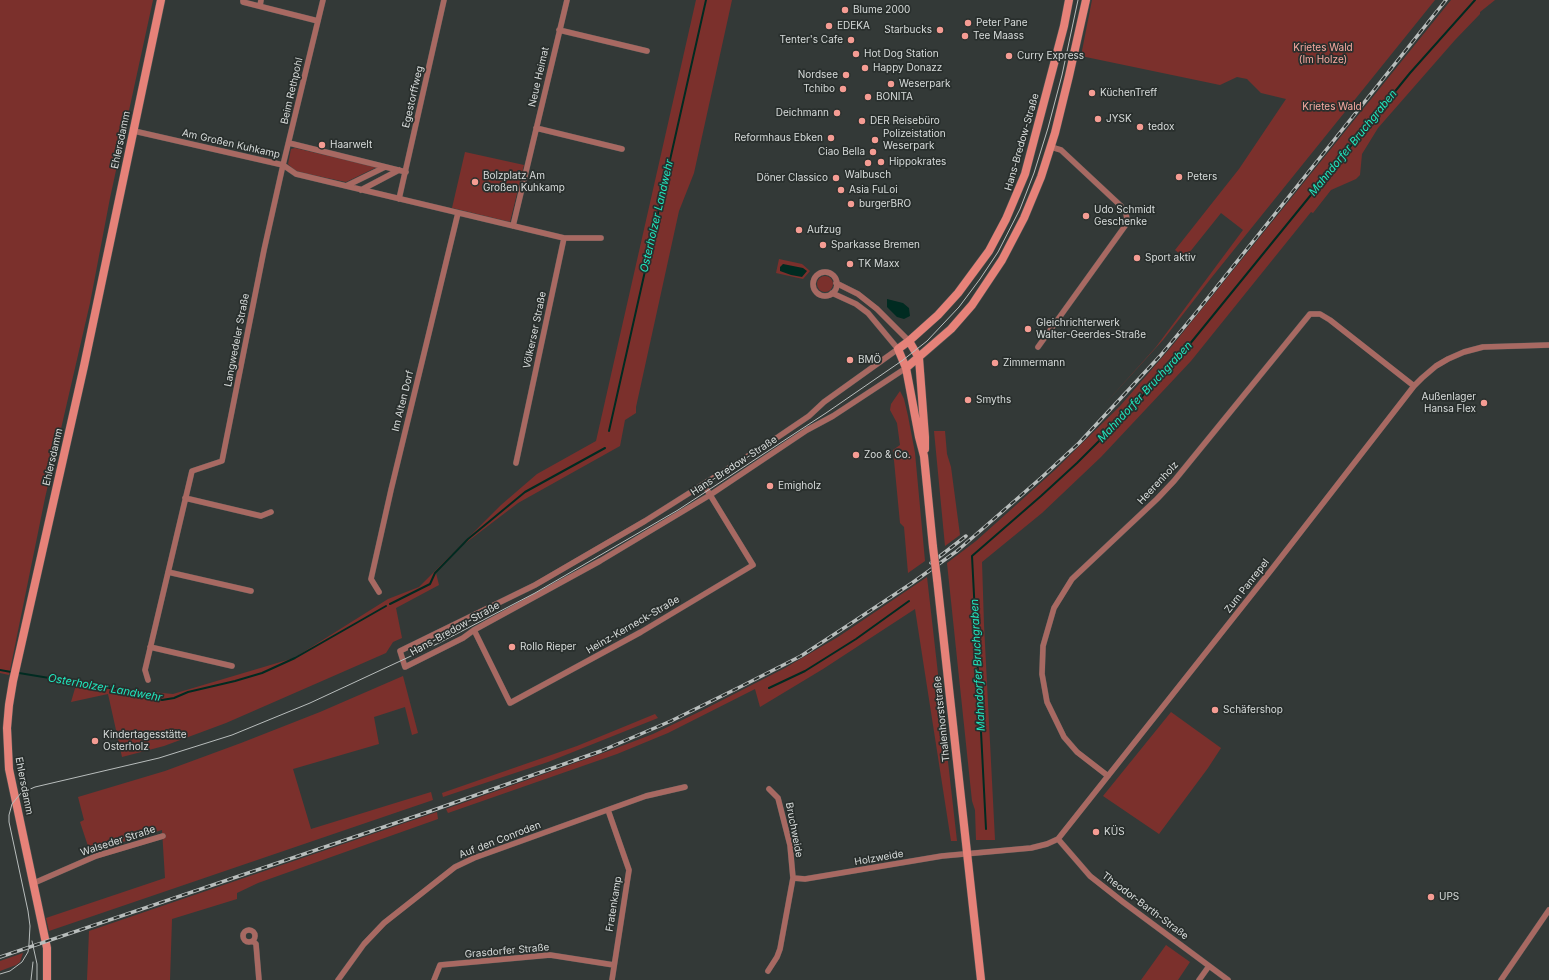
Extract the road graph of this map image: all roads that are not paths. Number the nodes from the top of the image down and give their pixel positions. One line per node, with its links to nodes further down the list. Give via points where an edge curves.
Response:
1 (161, 0): 13 (main road, Ehlersdamm)
2 (243, 0): 8 (street)
3 (323, 0): 9 (street, Beim Rethpohl)
4 (444, 0): 20 (street, Egestorffweg)
5 (567, 0): 10 (street, Neue Heimat)
6 (1069, 0): 30 (main road, Hans-Bredow-Straße, via 1029,158 1016,197 989,251 938,315)
7 (1086, 0): 15 (main road, Hans-Bredow-Straße)
8 (260, 3): 9 (street)
9 (318, 21): 14 (street, Beim Rethpohl)
10 (559, 30): 11 (street); 12 (street, Neue Heimat)
11 (647, 51)
12 (536, 128): 16 (street); 25 (street, Neue Heimat)
13 (134, 131): 17 (street, Am Großen Kuhkamp); 58 (main road, Ehlersdamm, via 8,705 6,728 9,769)
14 (289, 143): 17 (street, Beim Rethpohl); 18 (street, Am Großen Kuhkamp)
15 (1051, 147): 32 (street, via 1061,150 1121,206 1127,220); 34 (main road, Hans-Bredow-Straße, via 1024,218 1002,260 972,305)
16 (622, 149)
17 (283, 165): 21 (street, Am Großen Kuhkamp, via 296,174); 41 (street, Langwedeler Straße, via 222,461 192,471)
18 (385, 167): 19 (street, Am Großen Kuhkamp); 21 (street)
19 (399, 170): 20 (street, Am Großen Kuhkamp); 22 (street)
20 (406, 172): 23 (street, Egestorffweg)
21 (346, 186): 22 (street, Am Großen Kuhkamp)
22 (361, 190): 23 (street, Am Großen Kuhkamp)
23 (399, 199): 24 (street, Am Großen Kuhkamp)
24 (458, 213): 25 (street, Am Großen Kuhkamp); 45 (street, Im Alten Dorf, via 372,579)
25 (513, 226): 26 (street, Am Großen Kuhkamp)
26 (564, 238): 27 (street); 38 (street, Völkerser Straße)
27 (601, 238)
28 (836, 282): 29 (street, via 836,288); 29 (street, via 832,275 824,272 818,274 814,280 813,286 819,294 825,296); 30 (street, via 878,309)
29 (832, 293): 33 (street, via 856,304 868,313)
30 (909, 342): 33 (main road, Hans-Bredow-Straße); 34 (main road)
31 (1549, 345): 36 (street, Zum Panrepel, via 1483,347 1464,352 1436,366)
32 (1038, 346)
33 (898, 349): 35 (main road, Thalenhorststraße); 39 (street, Hans-Bredow-Straße, via 824,402 809,416)
34 (919, 358): 35 (main road, Hans-Bredow-Straße); 37 (main road, Thalenhorststraße, via 926,437)
35 (906, 368): 37 (main road, Thalenhorststraße); 40 (street, Hans-Bredow-Straße)
36 (1414, 386): 50 (street, Zum Panrepel); 50 (street, Heerenholz, via 1330,320 1320,314 1310,314 1174,481 1072,579 1054,608 1043,646 1042,674 1047,702 1064,736 1077,752)
37 (924, 456): 56 (main road, Thalenhorststraße, bridge)
38 (516, 463)
39 (704, 485): 40 (street, Heinz-Kerneck-Straße); 46 (street, Hans-Bredow-Straße, via 535,585 400,651 405,667)
40 (710, 495): 46 (street, Hans-Bredow-Straße, via 600,561); 46 (street, Heinz-Kerneck-Straße, via 753,565 635,635 510,703)
41 (185, 498): 42 (street, via 261,516); 43 (street, Langwedeler Straße)
42 (270, 512)
43 (168, 572): 44 (street); 47 (street, Langwedeler Straße)
44 (251, 591)
45 (379, 592)
46 (474, 630)
47 (150, 647): 48 (street); 49 (street, Langwedeler Straße, via 145,670)
48 (232, 666)
49 (148, 680)
50 (1108, 776): 55 (street, Zum Panrepel)
51 (685, 786): 53 (street, Auf den Conroden, via 646,796)
52 (769, 788): 57 (street, Bruchweide, via 778,798 790,845)
53 (608, 810): 61 (street, Fratenkamp, via 629,870); 66 (street, Auf den Conroden, via 455,867 384,923 364,944)
54 (163, 836): 58 (street, Walseder Straße, via 96,856)
55 (1058, 839): 56 (street, via 1031,848); 62 (street, Theodor-Barth-Straße, via 1090,876)
56 (968, 853): 57 (street, Holzweide, via 805,879); 69 (main road, Thalenhorststraße)
57 (793, 878): 63 (street, Bruchweide, via 780,949)
58 (34, 882): 64 (main road, Ehlersdamm, via 48,955)
59 (1549, 910): 72 (street)
60 (253, 940): 65 (street, via 256,944)
61 (614, 965): 67 (street, Grasdorfer Straße, via 550,955 440,965); 68 (street, Fratenkamp)
62 (1209, 966): 70 (street); 71 (street, Theodor-Barth-Straße)
63 (768, 971)
64 (47, 980)
65 (259, 980)
66 (338, 980)
67 (434, 980)
68 (612, 980)
69 (981, 980)
70 (1199, 980)
71 (1228, 980)
72 (1501, 980)

